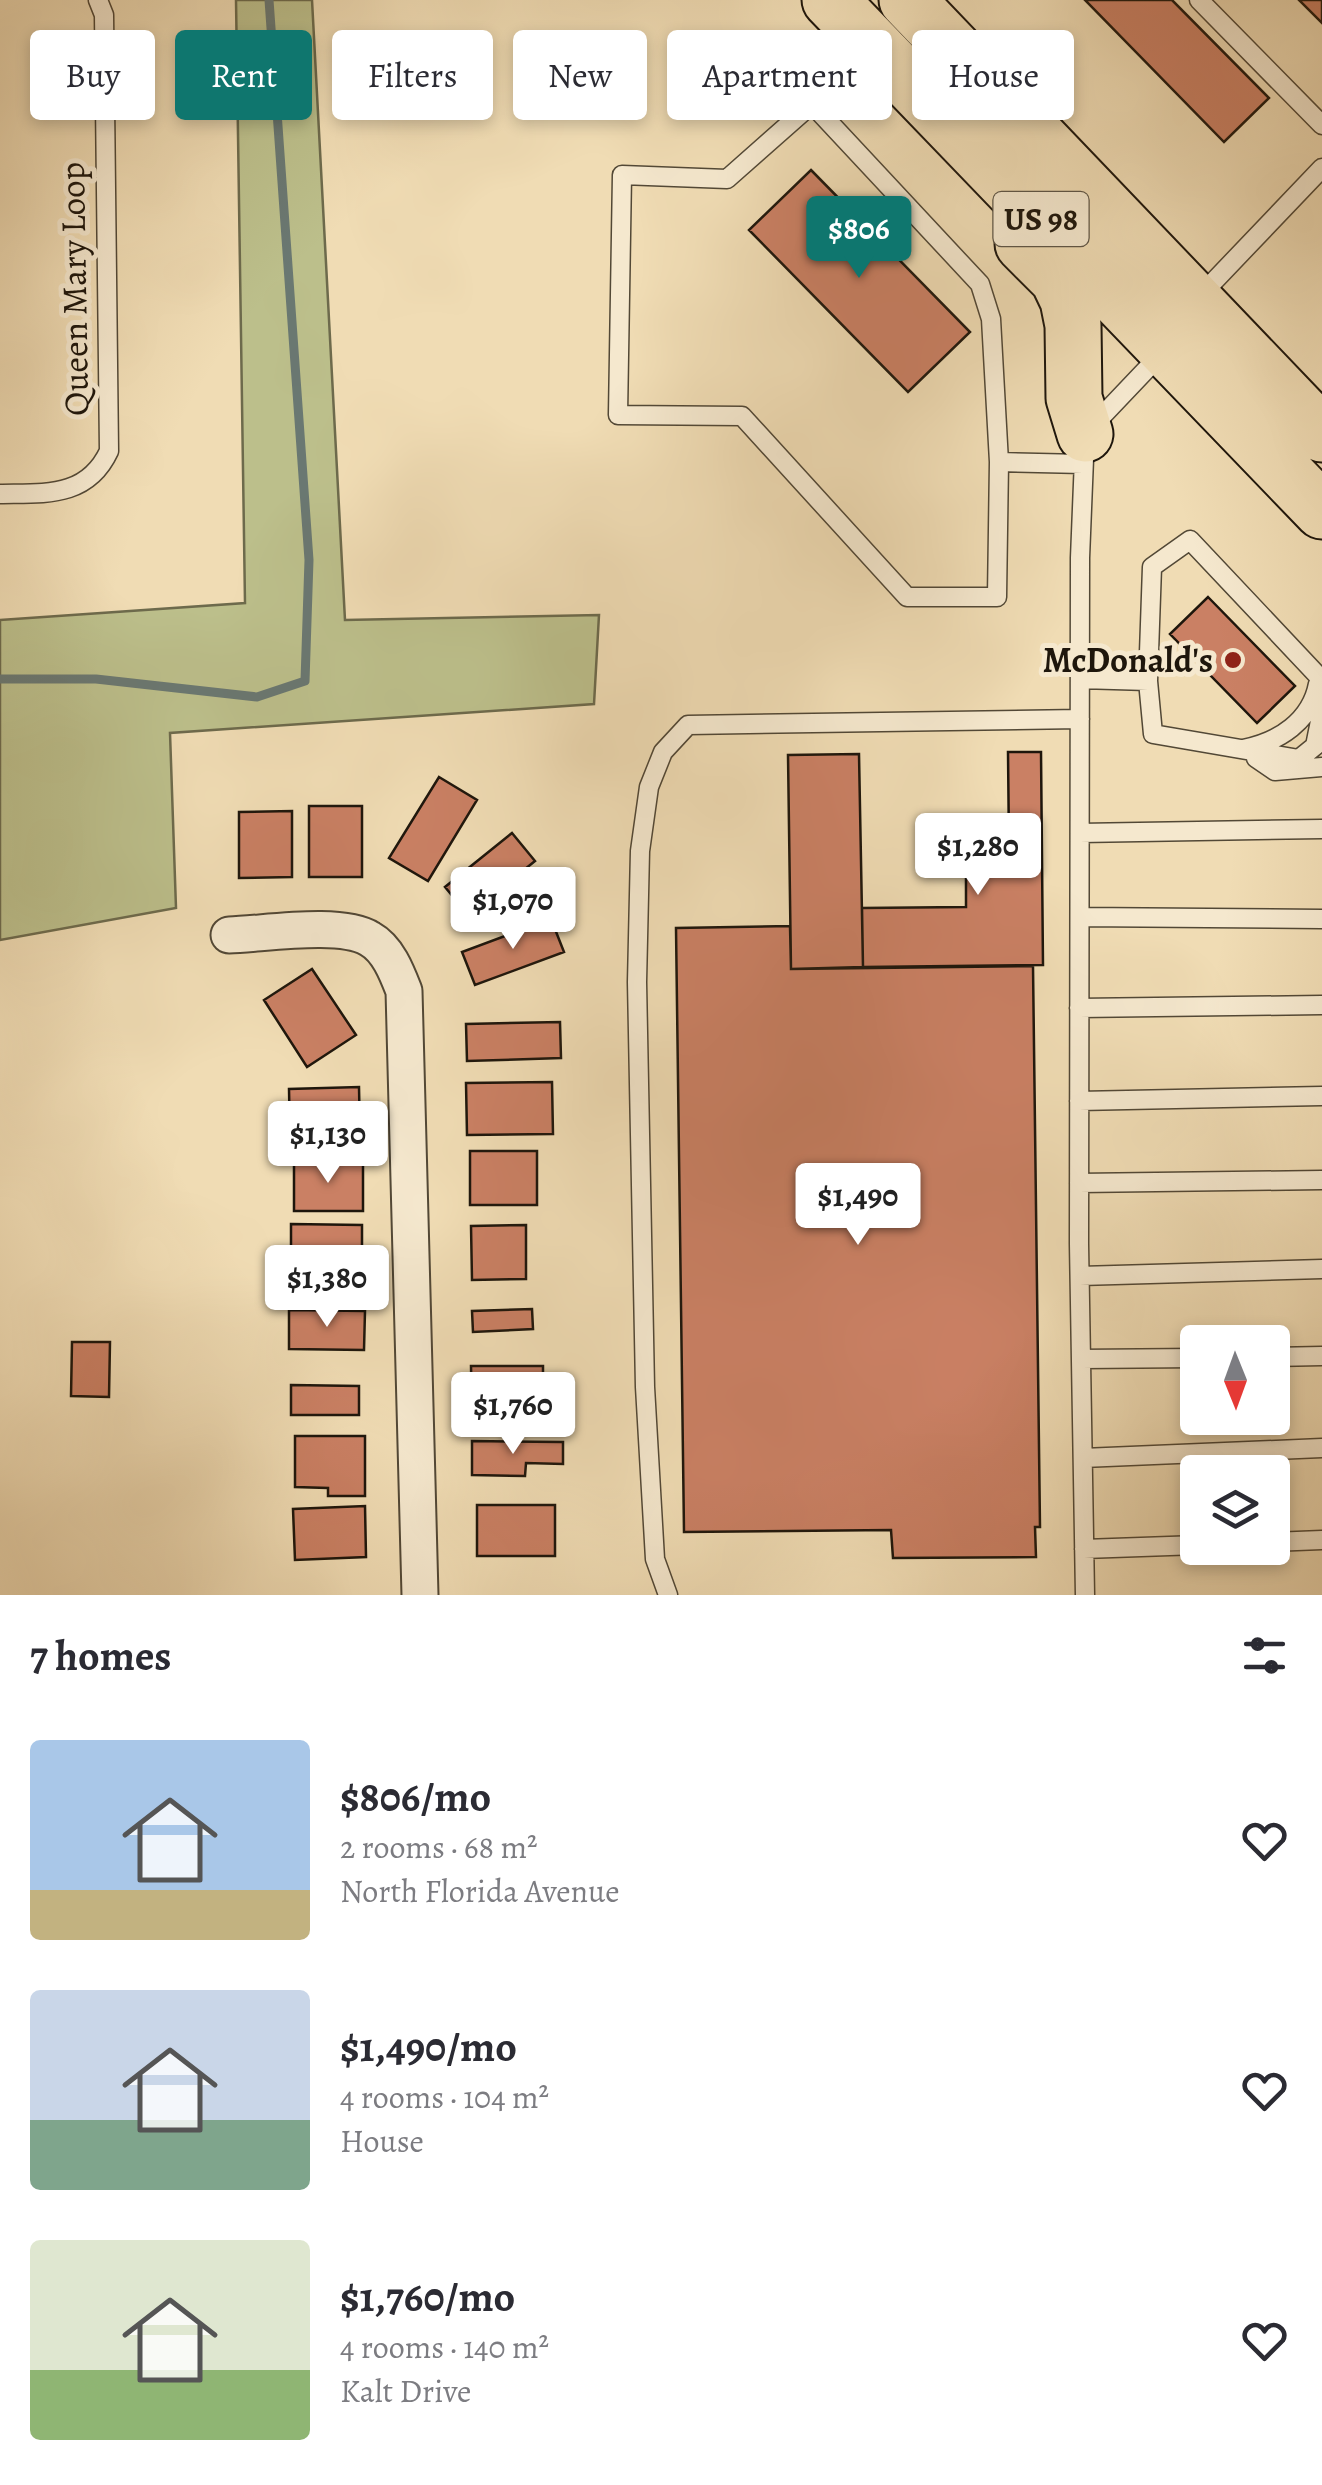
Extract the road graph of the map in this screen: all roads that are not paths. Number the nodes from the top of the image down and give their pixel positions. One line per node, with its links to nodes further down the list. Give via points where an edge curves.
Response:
1 (98, 0): 18 (lane, Queen Mary Loop, via 104,15 108,451 84,483 60,493)
2 (830, 0): 5 (main road, US 98)
3 (1199, 0): 12 (lane)
4 (924, 6): 14 (main road, US 98)
5 (859, 30)
6 (892, 63): 7 (main road, US 98)
7 (912, 84)
8 (796, 120): 17 (lane, via 727,179 622,174 618,415 742,416 907,598 997,597)
9 (827, 120): 17 (lane, via 980,284 990,319)
10 (929, 120): 16 (main road, via 950,169 1058,279 1073,325 1074,398)
11 (952, 120): 14 (main road, US 98)
12 (1322, 125)
13 (1322, 168): 14 (lane)
14 (1181, 325): 15 (main road, US 98); 16 (lane); 19 (main road, US 98)
15 (1322, 434)
16 (1084, 449): 17 (lane); 20 (lane)
17 (999, 462)
18 (0, 494)
19 (1322, 511)
20 (1080, 678): 22 (lane); 24 (lane)
21 (1319, 680): 22 (lane, via 1190,540 1152,567); 23 (lane); 25 (lane, via 1315,702 1297,726)
22 (1148, 681): 25 (lane, via 1153,734)
23 (1322, 711): 25 (lane, via 1314,746 1300,759)
24 (1080, 719): 28 (lane); 51 (lane, via 688,725 663,752 640,851 637,982 645,1387 655,1558)
25 (1243, 749): 26 (lane, via 1275,771)
26 (1322, 767)
27 (1322, 829): 28 (lane)
28 (1080, 833): 29 (lane)
29 (1080, 917): 30 (lane); 33 (lane)
30 (1322, 919)
31 (229, 935): 50 (street, via 343,930 371,939 394,965 404,991)
32 (1322, 1006): 33 (lane)
33 (1080, 1008): 35 (lane)
34 (1322, 1096): 35 (lane)
35 (1079, 1101): 37 (lane)
36 (1322, 1180): 37 (lane)
37 (1079, 1183): 39 (lane)
38 (1322, 1269): 39 (lane)
39 (1080, 1276): 43 (lane)
40 (1322, 1356): 41 (lane)
41 (1290, 1357)
42 (1180, 1358): 43 (lane)
43 (1081, 1359): 45 (lane)
44 (1322, 1448): 45 (lane)
45 (1083, 1458): 49 (lane)
46 (1322, 1540): 47 (lane)
47 (1290, 1541)
48 (1180, 1545): 49 (lane)
49 (1084, 1549): 52 (lane)
50 (420, 1595)
51 (668, 1595)
52 (1085, 1595)

